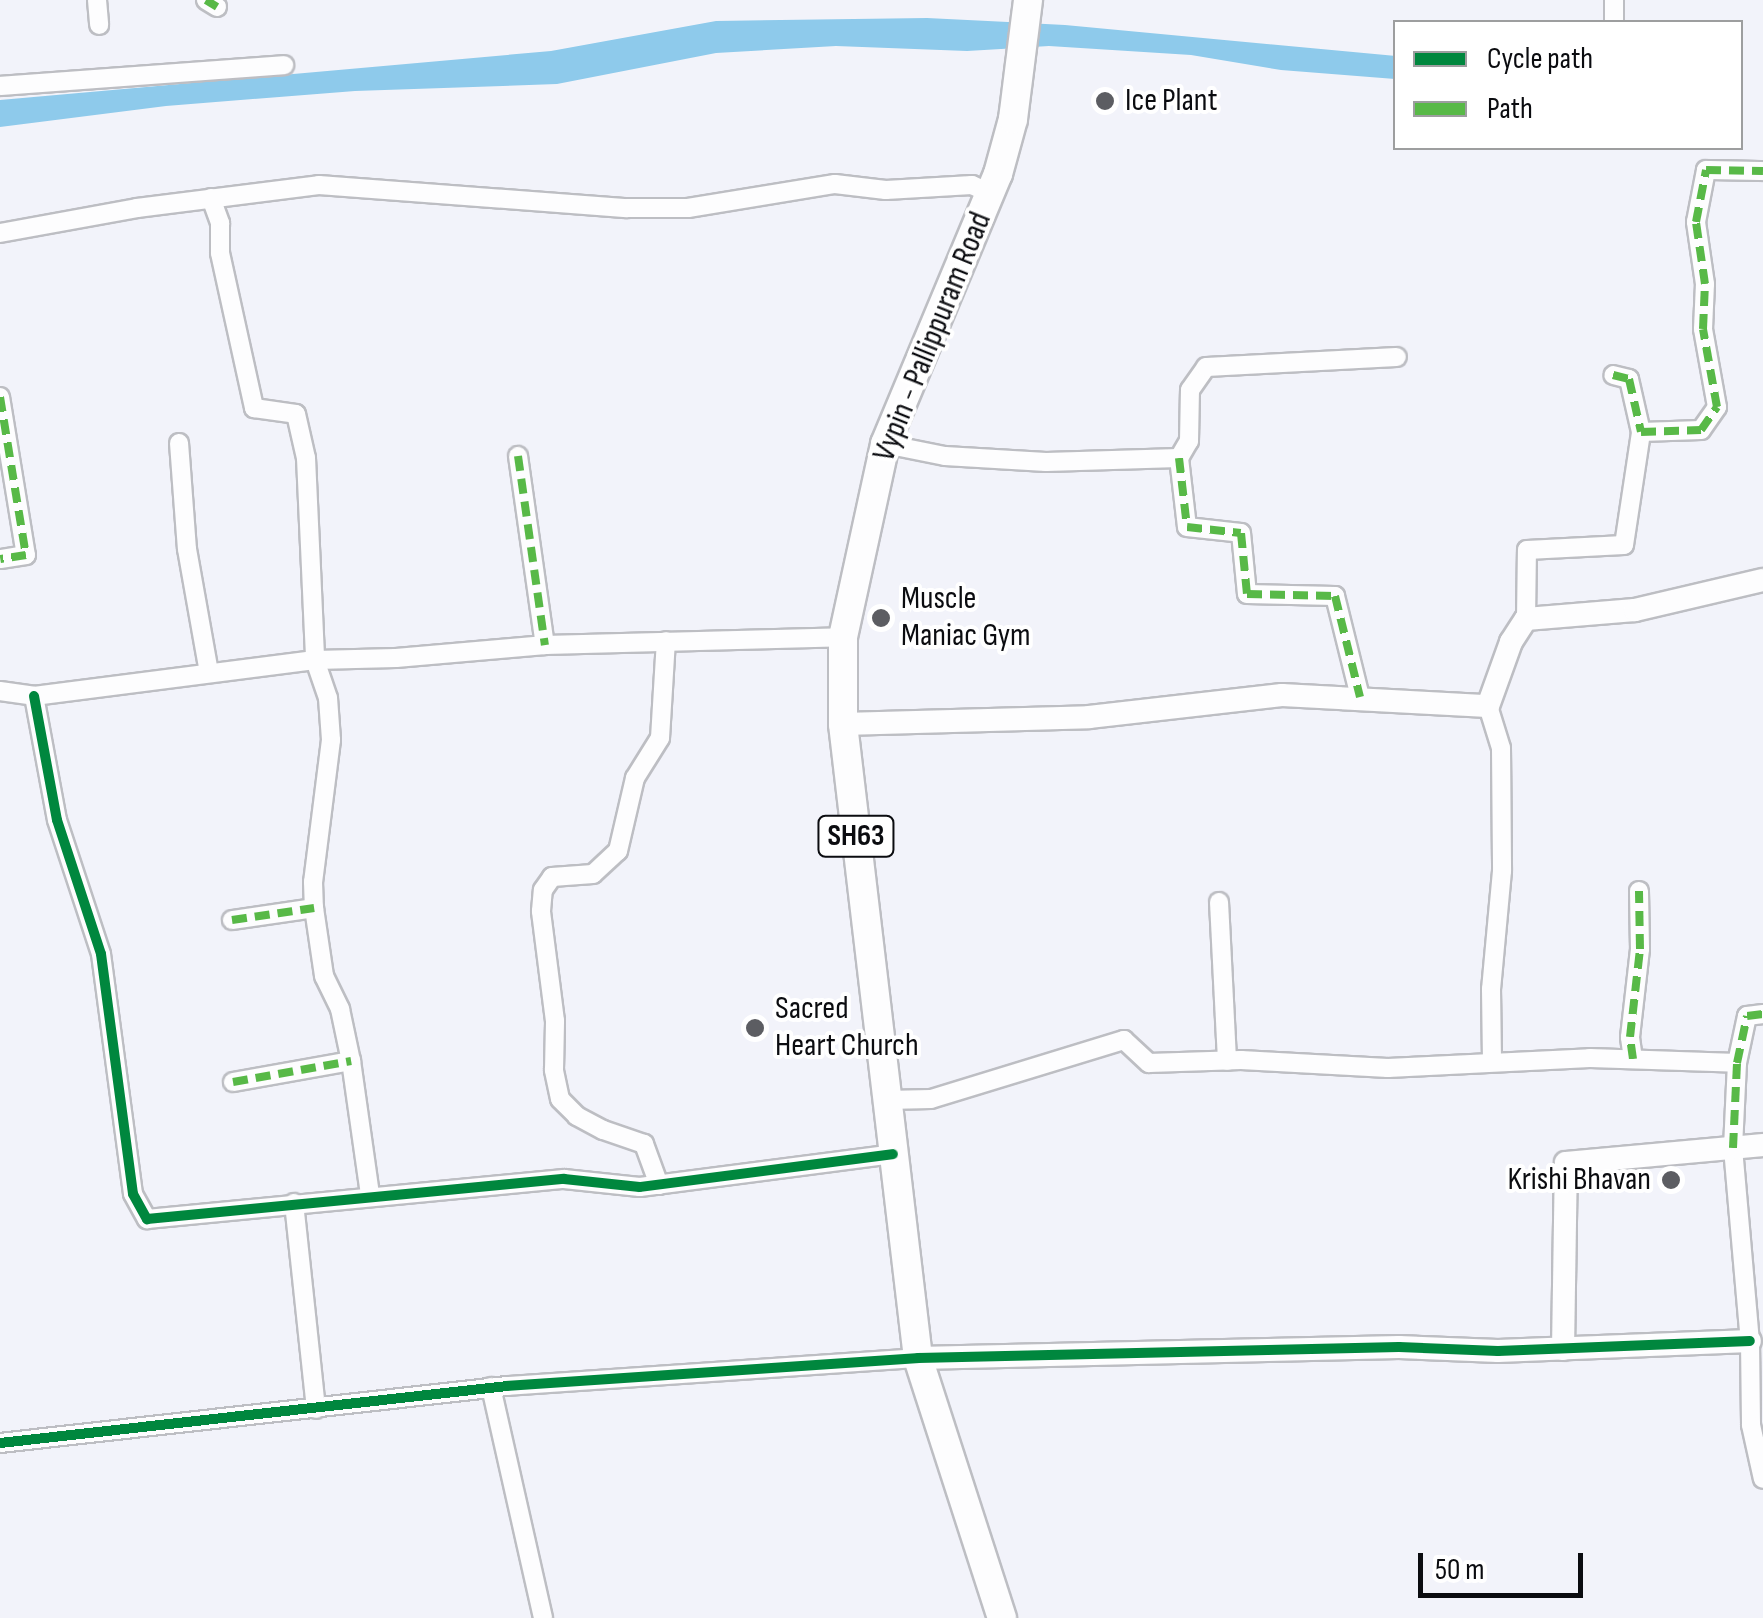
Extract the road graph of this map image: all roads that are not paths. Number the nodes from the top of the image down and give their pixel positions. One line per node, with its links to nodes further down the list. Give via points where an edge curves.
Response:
1 (97, 0): 3 (street)
2 (1028, 0): 7 (main road, Vypin - Pallippuram Road / SH63, via 1013,119)
3 (100, 25)
4 (284, 66): 5 (street)
5 (0, 86)
6 (1763, 170): 13 (street, via 1706,170 1696,222 1716,406 1701,430)
7 (991, 194): 8 (street, via 972,185 886,190 835,184 673,208 319,185); 15 (main road, Vypin - Pallippuram Road / SH63)
8 (210, 198): 9 (street); 24 (street, via 254,408 296,414 306,458)
9 (0, 233)
10 (1397, 357): 17 (street, via 1206,367 1190,390 1189,440)
11 (1613, 375): 13 (street, via 1629,378)
12 (0, 398): 18 (street, via 26,556)
13 (1641, 432): 20 (street, via 1624,545 1527,550)
14 (179, 443): 25 (street, via 187,549)
15 (886, 444): 17 (street, via 945,456 1046,462); 21 (main road, Vypin - Pallippuram Road / SH63)
16 (518, 456): 23 (street)
17 (1180, 458): 28 (street, via 1187,527 1241,533 1248,594 1334,596)
18 (0, 559)
19 (1763, 580): 20 (street, via 1635,610)
20 (1526, 619): 29 (street)
21 (844, 638): 22 (street); 30 (main road, Vypin - Pallippuram Road / SH63)
22 (666, 642): 23 (street); 46 (street, via 660,738 636,778 618,851 593,874 552,877 541,911 560,1099 603,1130 644,1144)
23 (546, 645): 24 (street)
24 (315, 660): 25 (street); 33 (street, via 328,698 331,740)
25 (209, 673): 27 (street)
26 (2, 686): 27 (street)
27 (34, 696): 48 (street, via 57,820 101,954 133,1194 147,1220)
28 (1360, 697): 29 (street); 30 (street, via 1282,695 1089,717)
29 (1488, 706): 39 (street, via 1501,748)
30 (843, 724): 42 (main road, Vypin - Pallippuram Road / SH63)
31 (1639, 891): 36 (street)
32 (1219, 902): 38 (street)
33 (314, 908): 34 (street); 37 (street, via 324,976 340,1009)
34 (232, 920)
35 (1763, 1014): 40 (street, via 1747,1016)
36 (1633, 1059): 39 (street); 40 (street)
37 (351, 1061): 41 (street); 47 (street)
38 (1227, 1061): 39 (street, via 1388,1068); 42 (street, via 1149,1063 1124,1040 931,1099)
39 (1492, 1062)
40 (1737, 1063): 44 (street)
41 (232, 1082)
42 (886, 1100): 45 (main road, Vypin - Pallippuram Road / SH63)
43 (1763, 1145): 44 (street)
44 (1734, 1148): 49 (street); 50 (street, via 1566,1163)
45 (893, 1154): 46 (street); 51 (main road, Vypin - Pallippuram Road / SH63)
46 (660, 1184): 47 (street, via 564,1179)
47 (370, 1194): 48 (street)
48 (294, 1202): 53 (street)
49 (1750, 1341): 50 (street); 55 (street, via 1751,1425)
50 (1563, 1349): 51 (street, via 1399,1346)
51 (918, 1358): 52 (street); 57 (main road, Vypin - Pallippuram Road / SH63)
52 (491, 1388): 53 (street); 56 (street)
53 (316, 1408): 54 (street)
54 (0, 1443)
55 (1763, 1480)
56 (543, 1618)
57 (1002, 1618)

